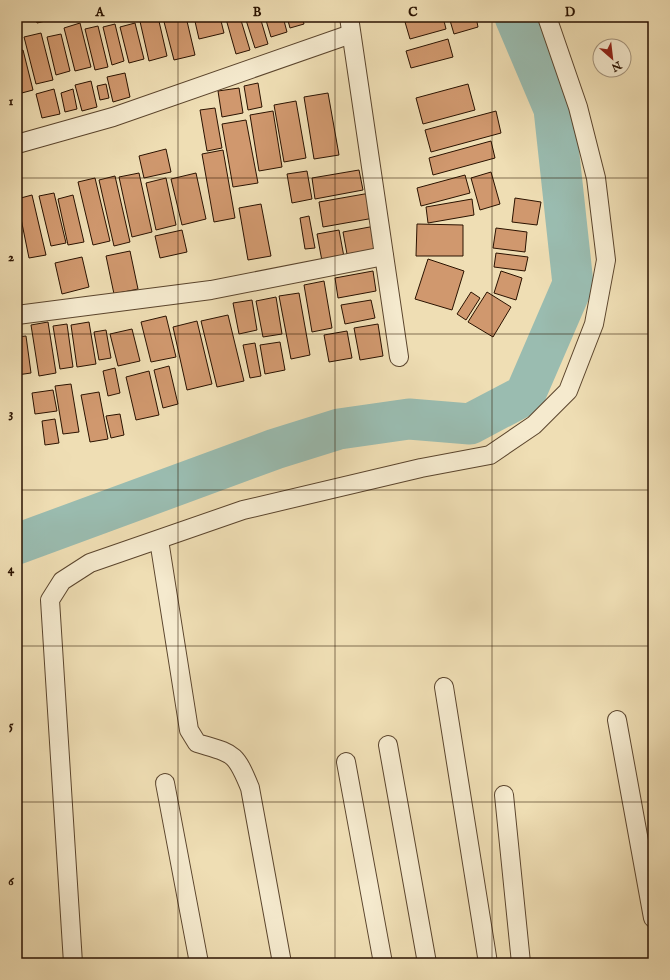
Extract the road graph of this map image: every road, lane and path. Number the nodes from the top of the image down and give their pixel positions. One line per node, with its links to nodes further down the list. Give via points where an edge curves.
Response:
1 (547, 17): 7 (street, via 578,107 596,178 606,260 594,324 568,391 534,425 490,455 421,468 244,510)
2 (350, 25): 3 (street, via 113,117); 4 (street)
3 (17, 144)
4 (384, 256): 5 (street, via 211,290); 6 (street)
5 (17, 315)
6 (399, 357)
7 (159, 540): 15 (street, via 90,563 62,581 50,600); 17 (street, via 189,730 197,743 228,752 238,761 250,788)
8 (444, 687): 20 (street)
9 (617, 720): 14 (street)
10 (388, 745): 19 (street)
11 (346, 762): 18 (street)
12 (164, 783): 16 (street)
13 (504, 795): 21 (street)
14 (653, 918)
15 (73, 963)
16 (199, 963)
17 (282, 963)
18 (383, 963)
19 (427, 963)
20 (488, 963)
21 (521, 963)

